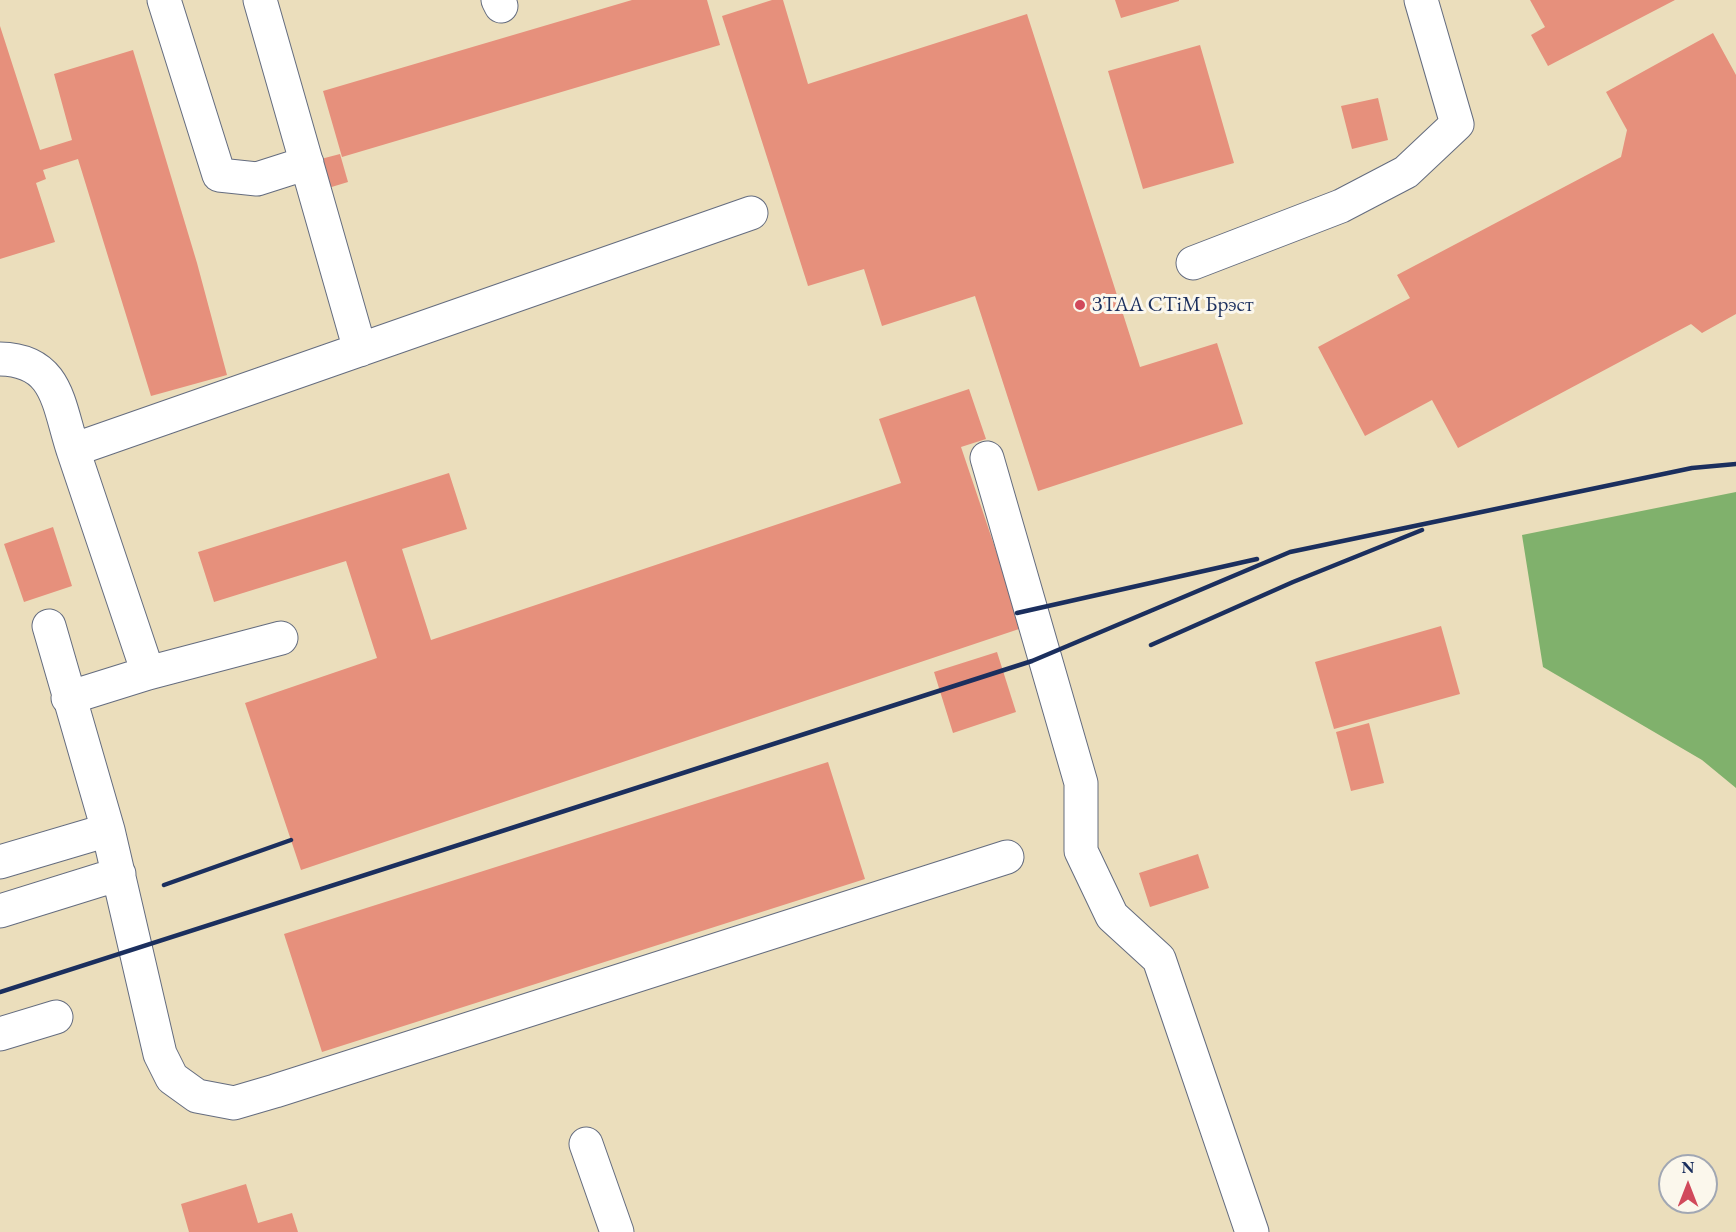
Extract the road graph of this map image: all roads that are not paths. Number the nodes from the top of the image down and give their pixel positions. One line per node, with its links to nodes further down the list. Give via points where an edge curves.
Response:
1 (164, 0): 4 (lane, via 219,175 257,179)
2 (260, 0): 4 (lane)
3 (1421, 0): 6 (lane, via 1457,123 1406,172 1341,206)
4 (307, 163): 7 (lane)
5 (751, 213): 7 (lane)
6 (1193, 263)
7 (360, 350): 9 (lane)
8 (0, 359): 9 (lane, via 18,359 40,369 52,384)
9 (73, 450): 13 (lane)
10 (987, 458): 24 (lane, via 1081,783 1081,851 1112,916 1159,959)
11 (49, 626): 14 (lane)
12 (281, 638): 13 (lane)
13 (148, 673): 14 (lane)
14 (68, 698): 15 (lane)
15 (108, 830): 17 (lane); 18 (lane)
16 (1007, 857): 18 (lane, via 234,1103 197,1096 172,1078 160,1054)
17 (0, 862)
18 (119, 874): 19 (lane)
19 (0, 911)
20 (56, 1017): 21 (lane)
21 (0, 1034)
22 (586, 1144): 23 (lane)
23 (617, 1232)
24 (1251, 1232)

